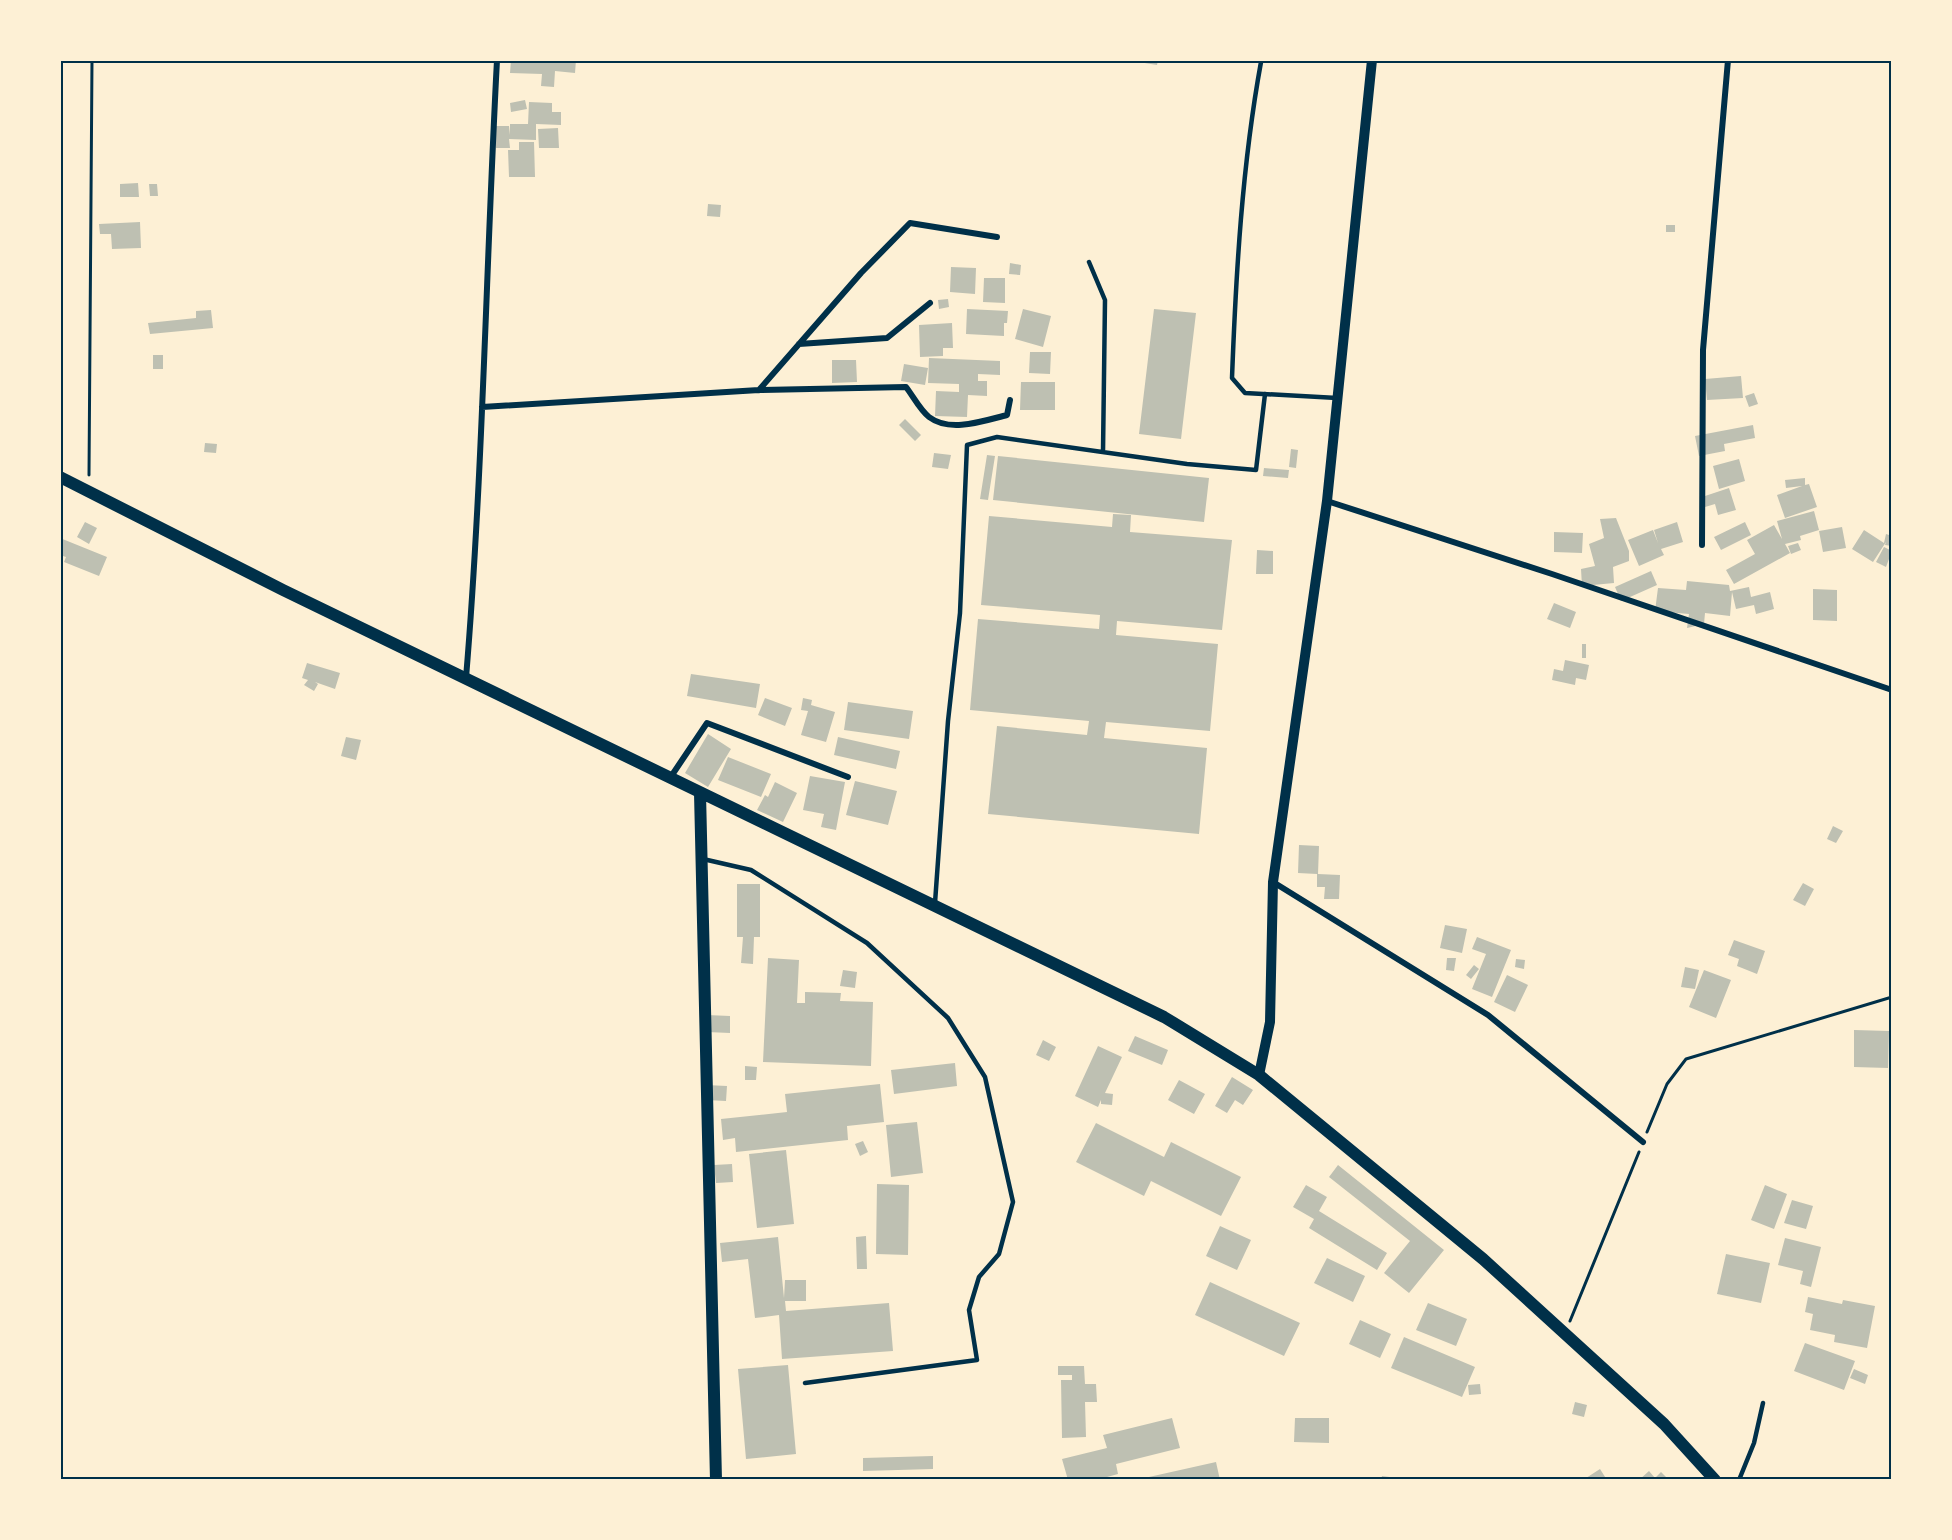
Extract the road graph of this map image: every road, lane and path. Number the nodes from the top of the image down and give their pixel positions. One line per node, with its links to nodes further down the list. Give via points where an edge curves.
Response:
1 (92, 60): 17 (path)
2 (497, 60): 14 (street)
3 (1264, 60): 11 (lane, via 1254,102 1240,226 1232,378 1245,393)
4 (1372, 60): 12 (street)
5 (1728, 60): 19 (street, via 1703,350)
6 (996, 237): 9 (street, via 910,223)
7 (1089, 262): 15 (lane, via 1105,300)
8 (930, 303): 9 (street, via 887,338)
9 (799, 344): 10 (street)
10 (759, 390): 13 (street, via 906,387 927,416 941,423 965,424 1007,415); 14 (street)
11 (1265, 394): 12 (lane); 15 (lane, via 1257,470)
12 (1338, 398): 18 (street)
13 (1010, 400)
14 (482, 407): 20 (street)
15 (1103, 452): 27 (lane, via 998,437 968,445 960,613)
16 (60, 477): 17 (main road)
17 (89, 492): 20 (main road)
18 (1327, 501): 21 (street); 26 (street)
19 (1702, 545)
20 (466, 679): 23 (main road)
21 (1892, 690)
22 (848, 777): 23 (street, via 708,723)
23 (670, 778): 24 (main road)
24 (700, 793): 25 (main road); 27 (main road)
25 (701, 859): 32 (lane, via 751,870 867,943 948,1018 985,1077 1013,1202 999,1254 979,1277 969,1310 977,1360); 34 (main road)
26 (1273, 882): 29 (street, via 1270,1022); 30 (street, via 1488,1015)
27 (934, 906): 29 (main road, via 1164,1017)
28 (1892, 998): 30 (path, via 1686,1059 1667,1084)
29 (1259, 1075): 31 (main road, via 1483,1259)
30 (1643, 1142): 31 (path)
31 (1564, 1334): 35 (main road, via 1664,1424)
32 (805, 1383)
33 (1763, 1403): 36 (lane, via 1754,1443)
34 (716, 1480)
35 (1715, 1480)
36 (1739, 1480)

